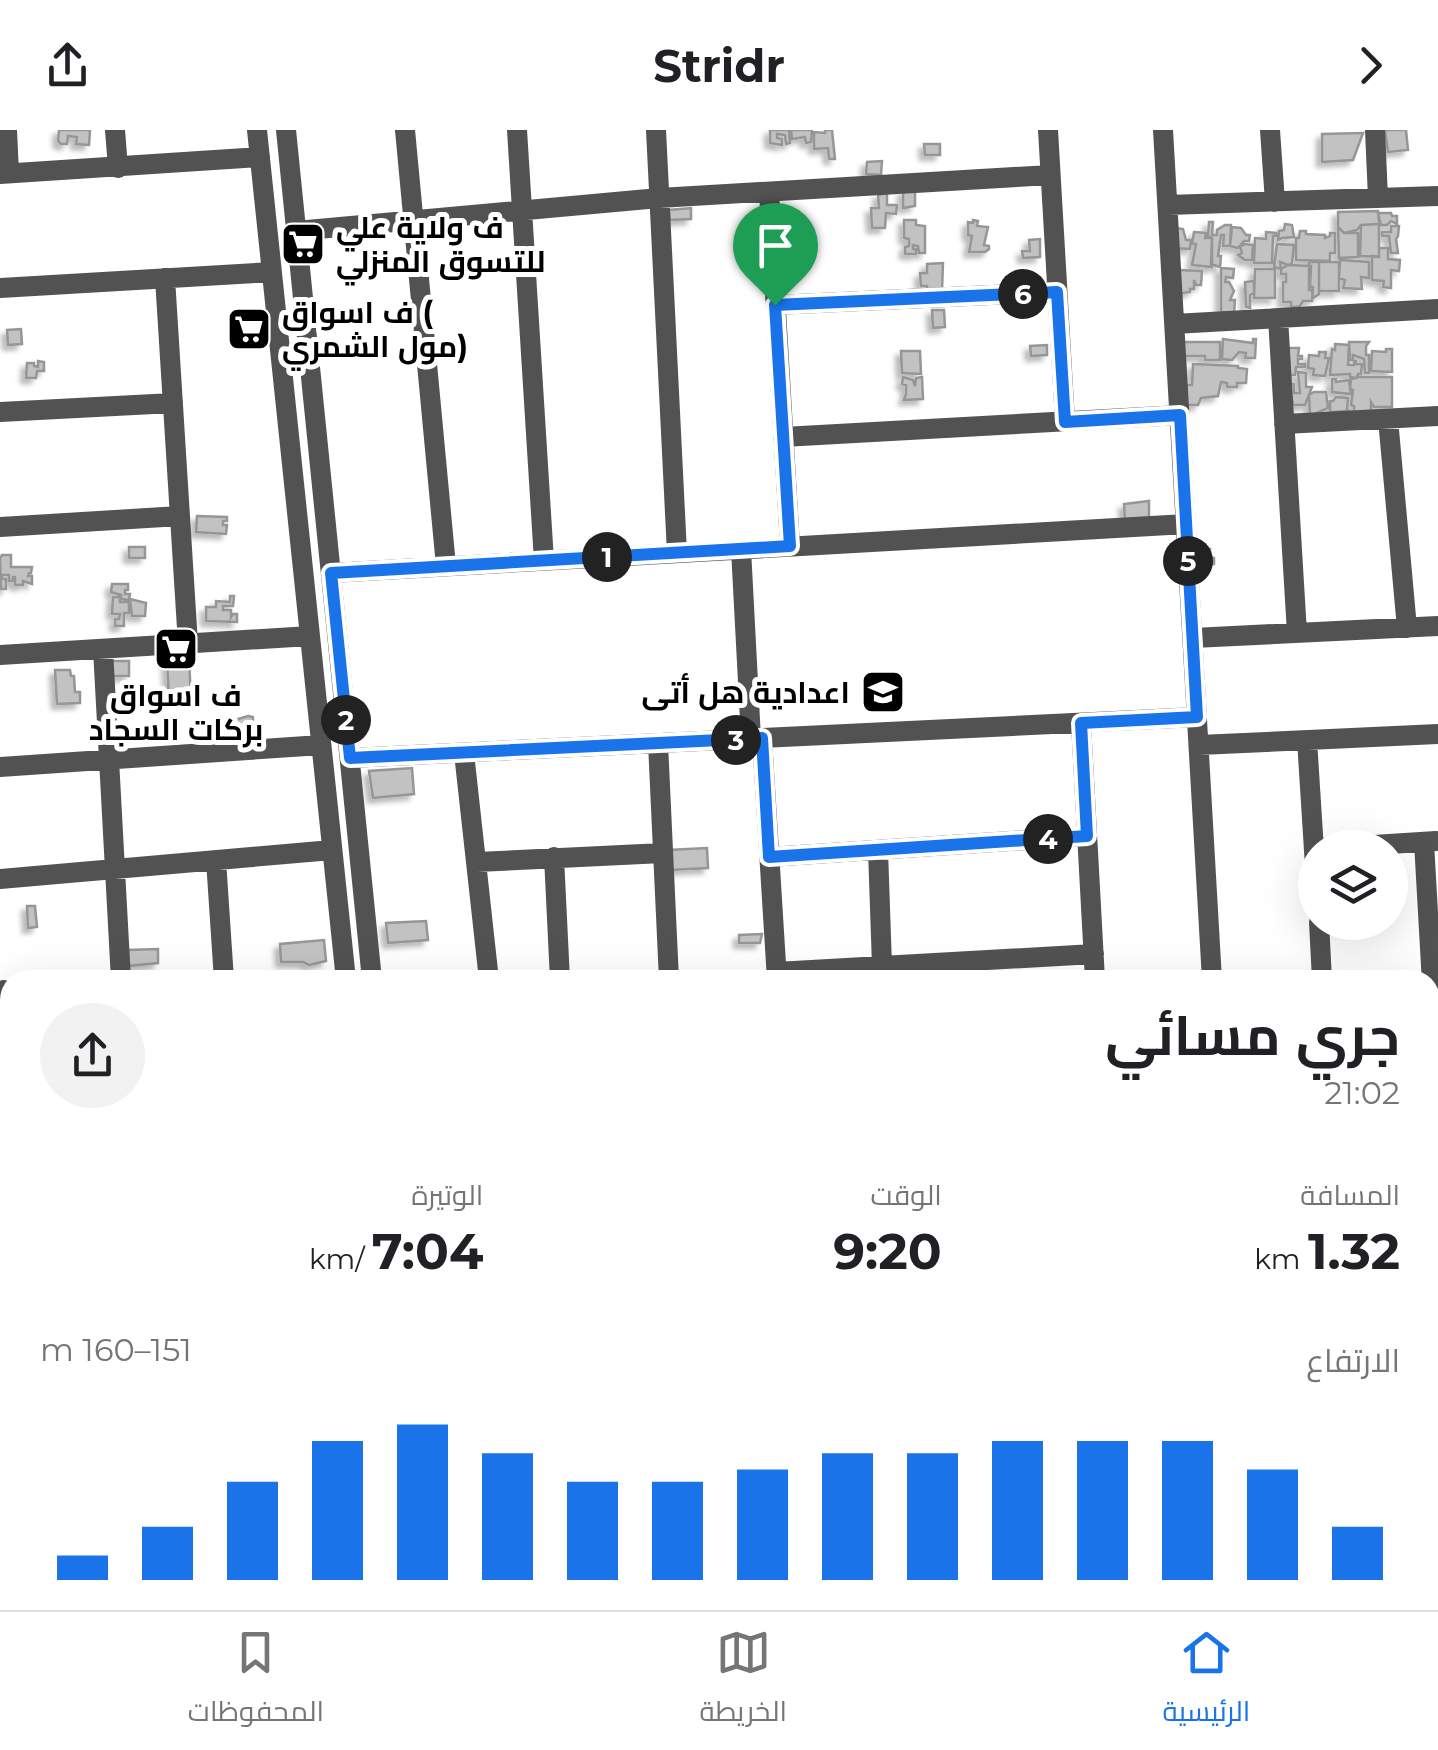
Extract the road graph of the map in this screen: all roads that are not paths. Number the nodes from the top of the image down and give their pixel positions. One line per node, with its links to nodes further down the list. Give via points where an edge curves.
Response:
1 (6, 130): 14 (street)
2 (115, 130): 13 (street)
3 (257, 130): 12 (street)
4 (286, 130): 24 (street)
5 (405, 130): 23 (street)
6 (517, 130): 22 (street)
7 (656, 130): 18 (street)
8 (1048, 130): 15 (street)
9 (1163, 130): 21 (street)
10 (1270, 130): 20 (street)
11 (1375, 130): 19 (street)
12 (260, 157): 13 (street); 25 (street)
13 (118, 168): 14 (street)
14 (4, 174)
15 (1050, 175): 16 (street); 28 (street)
16 (769, 192): 18 (street); 29 (street)
17 (1438, 196): 19 (street)
18 (659, 198): 22 (street); 46 (street)
19 (1378, 198): 20 (street)
20 (1275, 202): 21 (street)
21 (1168, 206): 32 (street)
22 (522, 210): 23 (street); 47 (street)
23 (413, 220): 24 (street); 48 (street)
24 (296, 231): 49 (street)
25 (272, 272): 26 (street); 53 (street)
26 (165, 278): 27 (street); 33 (street)
27 (0, 288)
28 (1057, 292): 29 (street); 38 (street)
29 (775, 305): 40 (street)
30 (1438, 309): 31 (street)
31 (1278, 318): 32 (street); 39 (street)
32 (1174, 324): 35 (street)
33 (173, 403): 34 (street); 41 (street)
34 (0, 412)
35 (1180, 415): 38 (street); 42 (street)
36 (1438, 416): 37 (street)
37 (1388, 418): 39 (street); 51 (street)
38 (1065, 422): 40 (street)
39 (1284, 424): 52 (street)
40 (783, 437): 44 (street)
41 (180, 516): 43 (street); 55 (street)
42 (1186, 524): 44 (street); 54 (street)
43 (0, 527)
44 (790, 546): 45 (street)
45 (741, 549): 46 (street); 61 (street)
46 (677, 553): 47 (street)
47 (544, 561): 48 (street)
48 (446, 566): 49 (street)
49 (331, 573): 67 (street)
50 (1438, 626): 51 (street)
51 (1408, 628): 52 (street)
52 (1296, 633): 54 (street)
53 (310, 636): 55 (street); 64 (street)
54 (1192, 638): 58 (street)
55 (188, 644): 56 (street)
56 (104, 649): 57 (street); 68 (street)
57 (0, 655)
58 (1197, 717): 59 (street); 65 (street)
59 (1081, 723): 61 (street); 71 (street)
60 (1438, 734): 62 (street)
61 (756, 739): 63 (street); 77 (street)
62 (1308, 740): 65 (street); 70 (street)
63 (658, 743): 66 (street); 75 (street)
64 (321, 745): 68 (street); 73 (street)
65 (1199, 745): 97 (street)
66 (464, 753): 67 (street); 79 (street)
67 (350, 758): 83 (street)
68 (110, 760): 69 (street); 80 (street)
69 (0, 767)
70 (1313, 830)
71 (1087, 836): 74 (street); 85 (street)
72 (1431, 841): 99 (street)
73 (332, 850): 78 (street); 84 (street)
74 (878, 850): 77 (street); 86 (street)
75 (663, 854): 76 (street); 93 (street)
76 (554, 857): 79 (street); 92 (street)
77 (769, 857): 94 (street)
78 (216, 860): 80 (street); 88 (street)
79 (478, 862): 91 (street)
80 (115, 869): 81 (street); 87 (street)
81 (0, 878)
82 (1320, 940): 98 (street)
83 (368, 941): 84 (street, via 360,950); 90 (street)
84 (342, 943): 89 (street)
85 (1094, 954): 86 (street); 96 (street)
86 (882, 966): 95 (street)
87 (120, 970)
88 (223, 970)
89 (345, 970)
90 (371, 970)
91 (488, 970)
92 (560, 970)
93 (669, 970)
94 (776, 970)
95 (840, 970)
96 (1095, 970)
97 (1211, 970)
98 (1321, 970)
99 (1433, 970)

